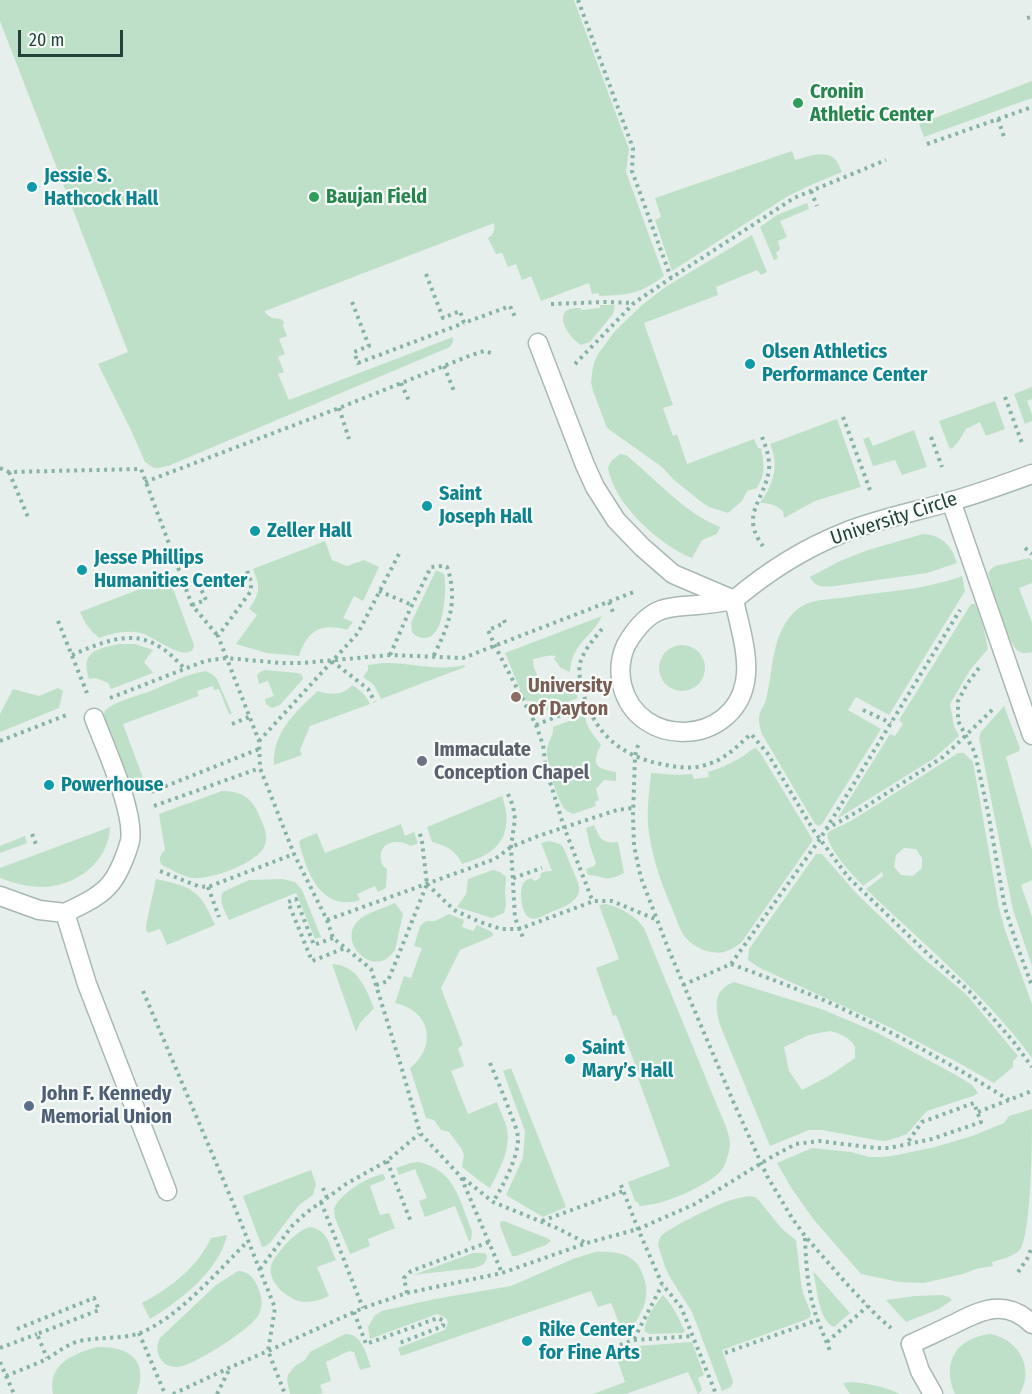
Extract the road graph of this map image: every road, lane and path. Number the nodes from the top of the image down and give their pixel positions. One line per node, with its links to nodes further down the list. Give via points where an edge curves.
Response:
1 (578, 0): 10 (path, via 633,148 632,171)
2 (1032, 107): 3 (path)
3 (998, 119): 4 (path); 5 (path)
4 (1005, 137)
5 (927, 144)
6 (886, 160): 7 (path)
7 (811, 191): 8 (path); 10 (path)
8 (818, 206)
9 (426, 274): 15 (path, via 442,318 460,311)
10 (670, 278): 12 (path)
11 (351, 302): 15 (path, via 369,346 354,352 358,363)
12 (634, 303): 13 (path); 18 (path)
13 (551, 304)
14 (515, 317): 15 (path, via 510,306)
15 (464, 323)
16 (538, 343): 46 (street, via 585,465 616,519 673,574)
17 (491, 353): 19 (path, via 484,351)
18 (575, 364)
19 (444, 366): 20 (path); 21 (path)
20 (402, 383): 23 (path); 24 (path)
21 (454, 392)
22 (1005, 397): 29 (path)
23 (409, 401)
24 (339, 408): 28 (path); 34 (path)
25 (843, 417): 35 (path)
26 (762, 437): 38 (path, via 769,461 768,476 753,516)
27 (931, 437): 30 (path)
28 (349, 439)
29 (1022, 443)
30 (942, 467)
31 (0, 468): 32 (path)
32 (9, 472): 34 (path, via 141,469); 37 (path)
33 (1032, 474): 36 (street, University Circle)
34 (145, 482): 48 (path)
35 (870, 490)
36 (951, 501): 46 (street, University Circle, via 862,526 817,545 790,559); 74 (street)
37 (28, 517)
38 (758, 540)
39 (1025, 548): 41 (path)
40 (400, 552): 45 (path)
41 (1032, 554)
42 (247, 571): 52 (path, via 250,591)
43 (201, 589): 48 (path, via 206,600)
44 (640, 590): 53 (path)
45 (379, 591): 49 (path); 58 (path, via 358,633)
46 (734, 600): 68 (street, via 746,661 739,700 710,727 691,732 671,732); 68 (street, via 659,611 633,633 621,658 621,680 633,708)
47 (964, 603): 69 (path)
48 (192, 605): 52 (path)
49 (412, 605): 55 (path); 56 (path, via 431,567 447,567 453,591 450,618)
50 (504, 620): 53 (path, via 505,623 488,630)
51 (58, 621): 54 (path)
52 (218, 636): 57 (path)
53 (495, 646): 56 (path, via 463,658); 71 (path)
54 (72, 655): 60 (path, via 108,641 137,638 162,648); 67 (path)
55 (390, 655): 56 (path); 58 (path)
56 (433, 657)
57 (226, 658): 58 (path, via 281,663); 60 (path); 66 (path)
58 (332, 660): 62 (path, via 368,689); 75 (path)
59 (986, 661): 73 (path, via 958,700 958,722)
60 (185, 669): 61 (path)
61 (132, 689)
62 (375, 702)
63 (587, 704): 71 (path)
64 (996, 706): 73 (path)
65 (862, 710): 69 (path)
66 (249, 717): 70 (path); 75 (path)
67 (94, 718): 97 (street, via 124,799 130,840 111,883 86,903)
68 (648, 722): 81 (path, via 635,756)
69 (891, 723): 84 (path)
70 (232, 724)
71 (536, 725): 82 (path)
72 (751, 734): 86 (path, via 768,754)
73 (966, 735): 84 (path, via 943,757); 108 (path, via 980,771 1005,908)
74 (1032, 735)
75 (259, 741): 76 (path)
76 (259, 749): 77 (path); 78 (path)
77 (260, 768): 80 (path); 89 (path)
78 (151, 792)
79 (508, 794): 88 (path, via 515,819)
80 (154, 806)
81 (633, 808): 82 (path); 99 (path, via 637,864)
82 (564, 827): 88 (path); 96 (path)
83 (419, 830): 93 (path)
84 (825, 830): 86 (path)
85 (32, 834): 87 (path)
86 (820, 839): 105 (path); 111 (path, via 855,885 969,991)
87 (37, 846)
88 (511, 847): 92 (path); 93 (path, via 495,859)
89 (294, 854): 94 (path); 100 (path)
90 (542, 868): 92 (path)
91 (160, 872): 94 (path)
92 (513, 878): 101 (path)
93 (427, 884): 100 (path); 101 (path, via 462,914 501,929); 106 (path, via 388,981)
94 (208, 887): 98 (path)
95 (0, 896): 97 (street, via 39,910)
96 (594, 901): 99 (path, via 612,901); 101 (path)
97 (65, 913): 122 (street, via 87,984)
98 (219, 917)
99 (656, 919): 107 (path)
100 (327, 920): 102 (path)
101 (519, 929): 103 (path)
102 (333, 938): 104 (path); 104 (path, via 314,945 296,899 288,902 312,962)
103 (524, 940)
104 (345, 948): 106 (path, via 371,969)
105 (731, 964): 107 (path); 113 (path, via 871,1023)
106 (376, 985): 115 (path)
107 (683, 985): 118 (path)
108 (1032, 986)
109 (143, 991): 131 (path)
110 (490, 1063): 126 (path, via 518,1136 512,1162)
111 (1032, 1067)
112 (1032, 1091): 113 (path)
113 (1009, 1100): 114 (path)
114 (978, 1112): 116 (path, via 981,1122); 116 (path, via 974,1102 928,1119)
115 (420, 1133): 117 (path); 119 (path)
116 (907, 1143): 118 (path, via 882,1149 814,1141 796,1144)
117 (387, 1161): 124 (path); 127 (path)
118 (761, 1164): 129 (path, via 695,1204); 130 (path)
119 (462, 1177): 126 (path); 132 (path)
120 (621, 1185): 123 (path)
121 (323, 1188): 124 (path)
122 (167, 1191)
123 (623, 1191): 128 (path); 129 (path)
124 (327, 1198): 125 (path)
125 (321, 1202): 135 (path, via 292,1226); 141 (path)
126 (493, 1202): 128 (path)
127 (411, 1222)
128 (541, 1222): 133 (path)
129 (638, 1229): 133 (path); 138 (path)
130 (805, 1236): 140 (path); 143 (path, via 807,1272)
131 (248, 1241): 135 (path); 147 (path, via 179,1308)
132 (489, 1242): 137 (path); 139 (path, via 411,1271 404,1278)
133 (587, 1243): 137 (path)
134 (1032, 1247): 136 (path)
135 (259, 1269): 155 (path, via 275,1308)
136 (1018, 1272)
137 (502, 1273): 139 (path)
138 (662, 1284): 148 (path, via 681,1307); 149 (path)
139 (407, 1293): 141 (path)
140 (868, 1306): 150 (path); 152 (path)
141 (363, 1308): 142 (path)
142 (354, 1311): 151 (path, via 366,1344 438,1318 444,1321 444,1326); 155 (path)
143 (818, 1320): 150 (path); 157 (path)
144 (1032, 1324): 152 (street, via 1020,1314 995,1308)
145 (17, 1329): 146 (path, via 94,1298 99,1310)
146 (37, 1334): 153 (path); 158 (path)
147 (139, 1334): 158 (path, via 79,1341); 163 (path)
148 (693, 1336): 149 (path); 167 (path)
149 (633, 1340): 154 (path)
150 (827, 1342): 156 (path)
151 (397, 1344)
152 (910, 1344): 168 (street)
153 (0, 1348)
154 (613, 1348)
155 (268, 1351): 160 (path); 166 (path)
156 (830, 1351)
157 (725, 1353)
158 (47, 1359): 161 (path)
159 (0, 1362): 161 (path)
160 (231, 1367): 164 (path); 165 (path)
161 (6, 1376): 162 (path)
162 (14, 1394)
163 (165, 1394)
164 (173, 1394)
165 (217, 1394)
166 (285, 1394)
167 (716, 1394)
168 (933, 1394)

